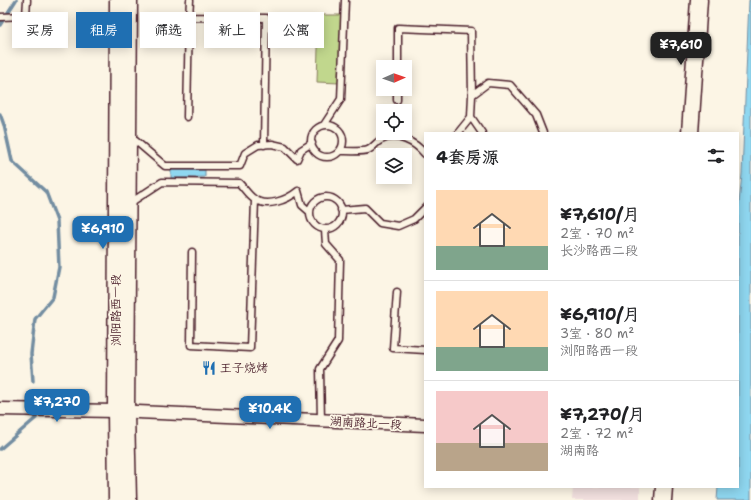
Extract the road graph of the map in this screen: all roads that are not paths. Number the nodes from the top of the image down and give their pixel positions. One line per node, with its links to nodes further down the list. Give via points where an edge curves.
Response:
1 (27, 0): 8 (lane, via 26,16)
2 (117, 0): 37 (street, 浏阳路西一段)
3 (130, 0): 22 (street)
4 (190, 0): 7 (lane)
5 (345, 0): 17 (lane, via 341,98)
6 (699, 0): 21 (main road)
7 (189, 12)
8 (0, 17)
9 (196, 17): 24 (lane, via 266,18)
10 (188, 48): 15 (lane)
11 (398, 60): 12 (lane, via 398,28 471,31)
12 (472, 95): 16 (lane); 20 (lane, via 488,83 510,85 536,115)
13 (397, 96): 14 (lane)
14 (397, 100)
15 (187, 117)
16 (471, 117): 18 (lane); 19 (lane)
17 (324, 125): 23 (lane, via 315,130); 25 (lane, via 335,127 342,135 343,146)
18 (459, 132)
19 (481, 132)
20 (543, 132)
21 (690, 132)
22 (129, 136): 24 (lane, via 165,166 240,166 245,153 258,145); 28 (street)
23 (312, 143): 24 (lane, via 301,150 297,159 285,147); 25 (lane, via 314,150 322,156 332,157)
24 (264, 145)
25 (340, 151): 26 (lane, via 368,150 381,140 394,138 408,139)
26 (424, 153)
27 (255, 200): 28 (lane, via 239,182 162,182); 31 (lane, via 276,202 289,198 298,191 302,205); 33 (lane, via 250,348 191,345)
28 (128, 204): 37 (street)
29 (424, 209): 30 (lane, via 414,219 398,226 380,223 365,208)
30 (341, 210): 31 (lane, via 334,199 323,197 314,203); 32 (lane, via 339,223)
31 (310, 212): 32 (lane, via 310,218 316,226)
32 (325, 230): 38 (lane, via 326,244 340,260 338,341 320,369)
33 (192, 252)
34 (396, 292): 35 (lane, via 393,348)
35 (424, 350)
36 (0, 409): 37 (street, 湖南路北一段)
37 (121, 412): 38 (street, 湖南路北一段); 41 (street, 浏阳路西一段); 42 (street)
38 (321, 421): 39 (street, 湖南路北一段)
39 (424, 425)
40 (664, 488): 43 (main road)
41 (116, 500)
42 (128, 500)
43 (663, 500)

